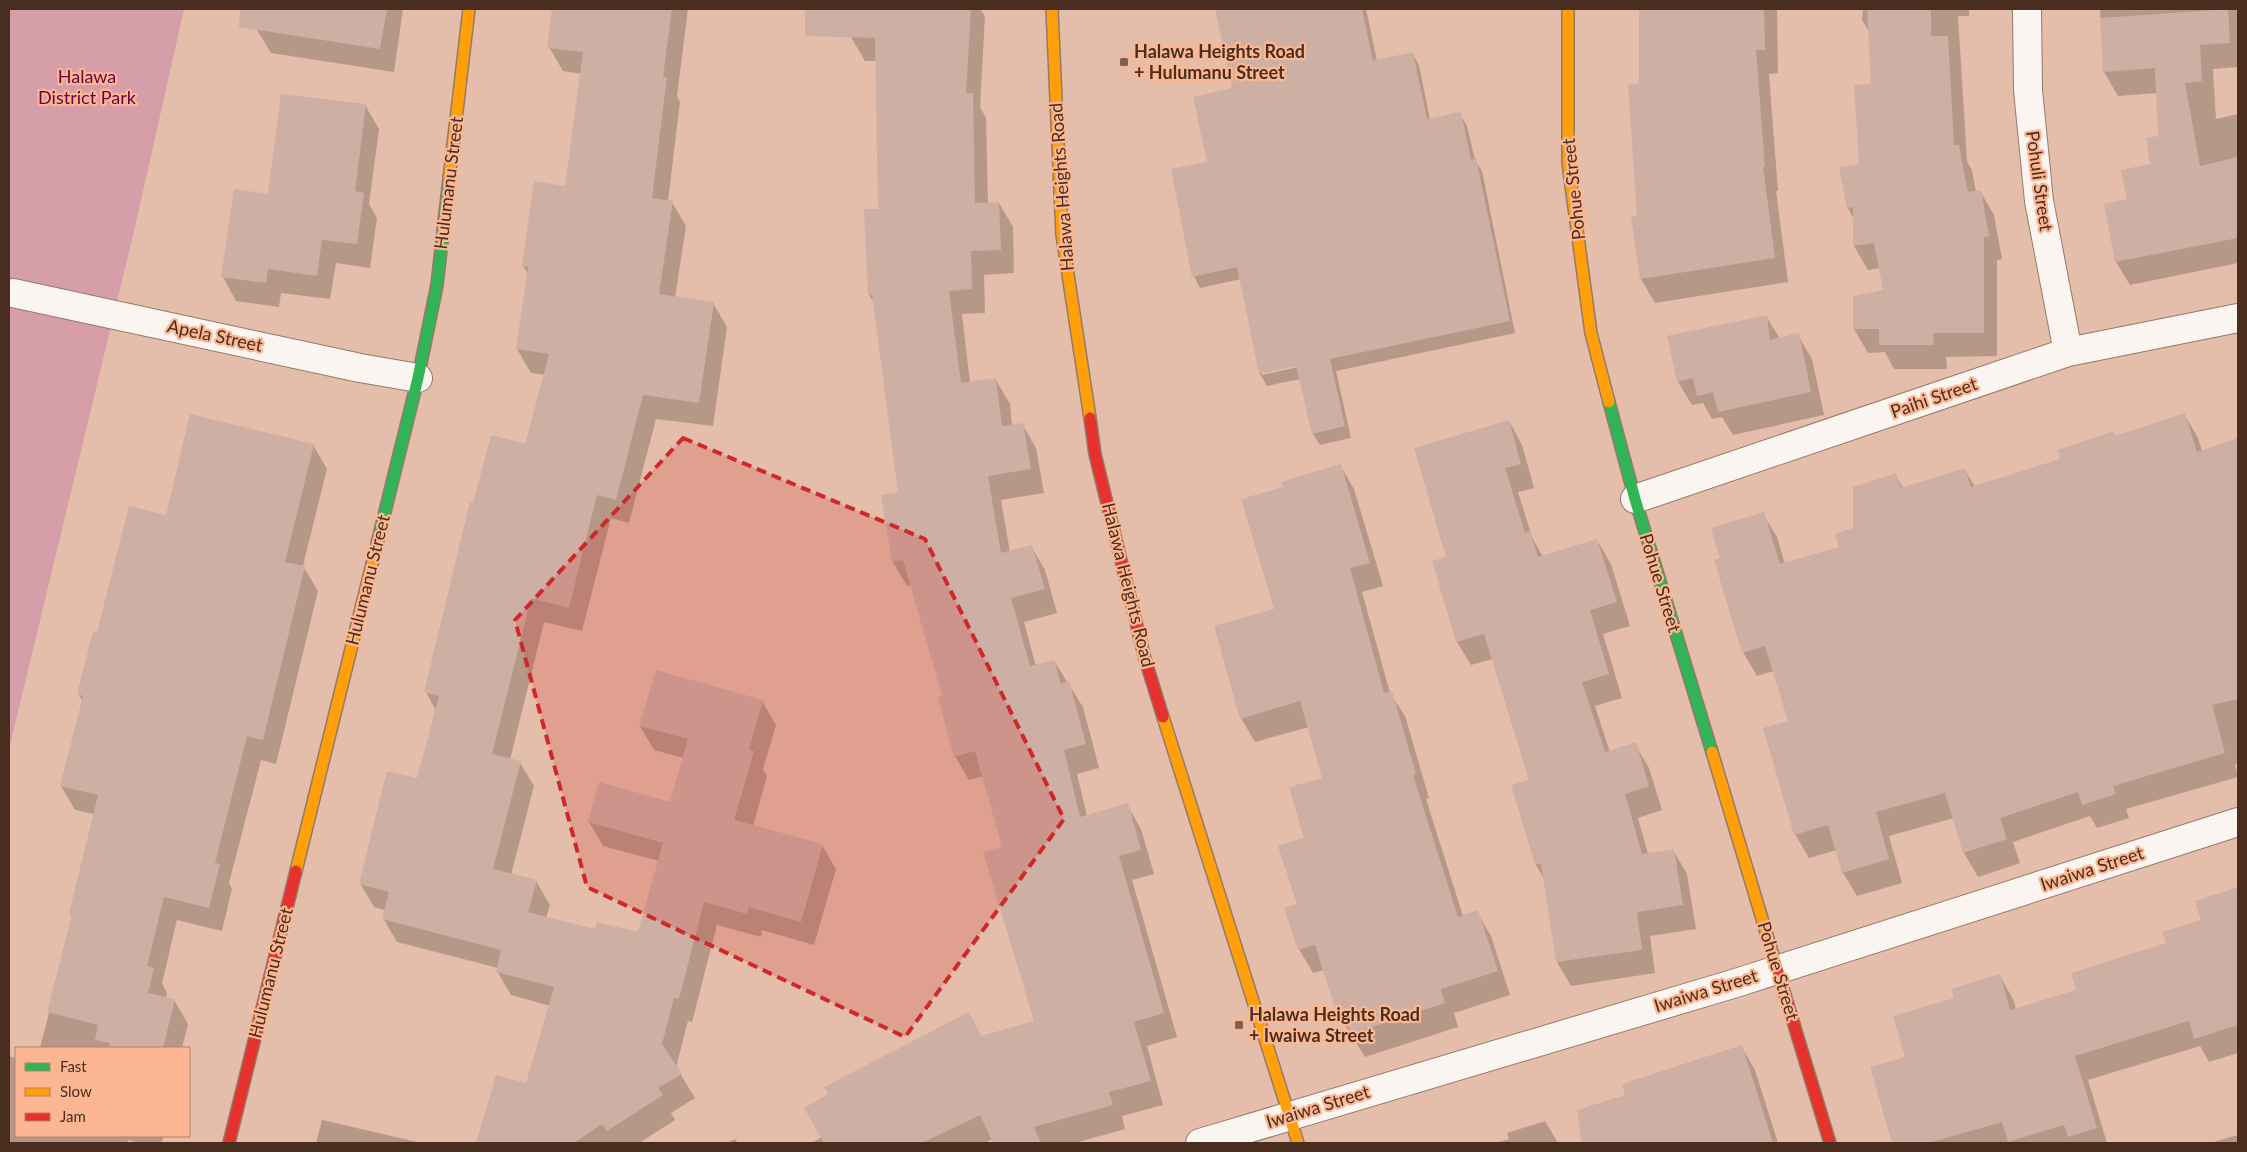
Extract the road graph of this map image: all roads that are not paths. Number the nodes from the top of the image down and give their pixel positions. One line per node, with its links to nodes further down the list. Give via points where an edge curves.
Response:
1 (469, 9): 8 (street, Hulumanu Street, via 437,285)
2 (1052, 9): 12 (street, Halawa Heights Road, via 1062,234 1095,454 1145,659)
3 (1568, 9): 9 (street, Pohue Street, via 1569,172 1591,332)
4 (2027, 9): 7 (street, Pohuli Street, via 2028,90 2039,201)
5 (13, 293): 8 (street, Apela Street)
6 (2238, 318): 7 (street, Paihi Street)
7 (2068, 352): 9 (street, Paihi Street)
8 (418, 378): 13 (street, Hulumanu Street)
9 (1635, 499): 11 (street, Pohue Street)
10 (2238, 822): 11 (street, Iwaiwa Street)
11 (1778, 969): 12 (street, Iwaiwa Street); 16 (street, Pohue Street)
12 (1290, 1116): 14 (street, Iwaiwa Street); 15 (street, Halawa Heights Road)
13 (229, 1143)
14 (1200, 1143)
15 (1298, 1143)
16 (1830, 1143)

